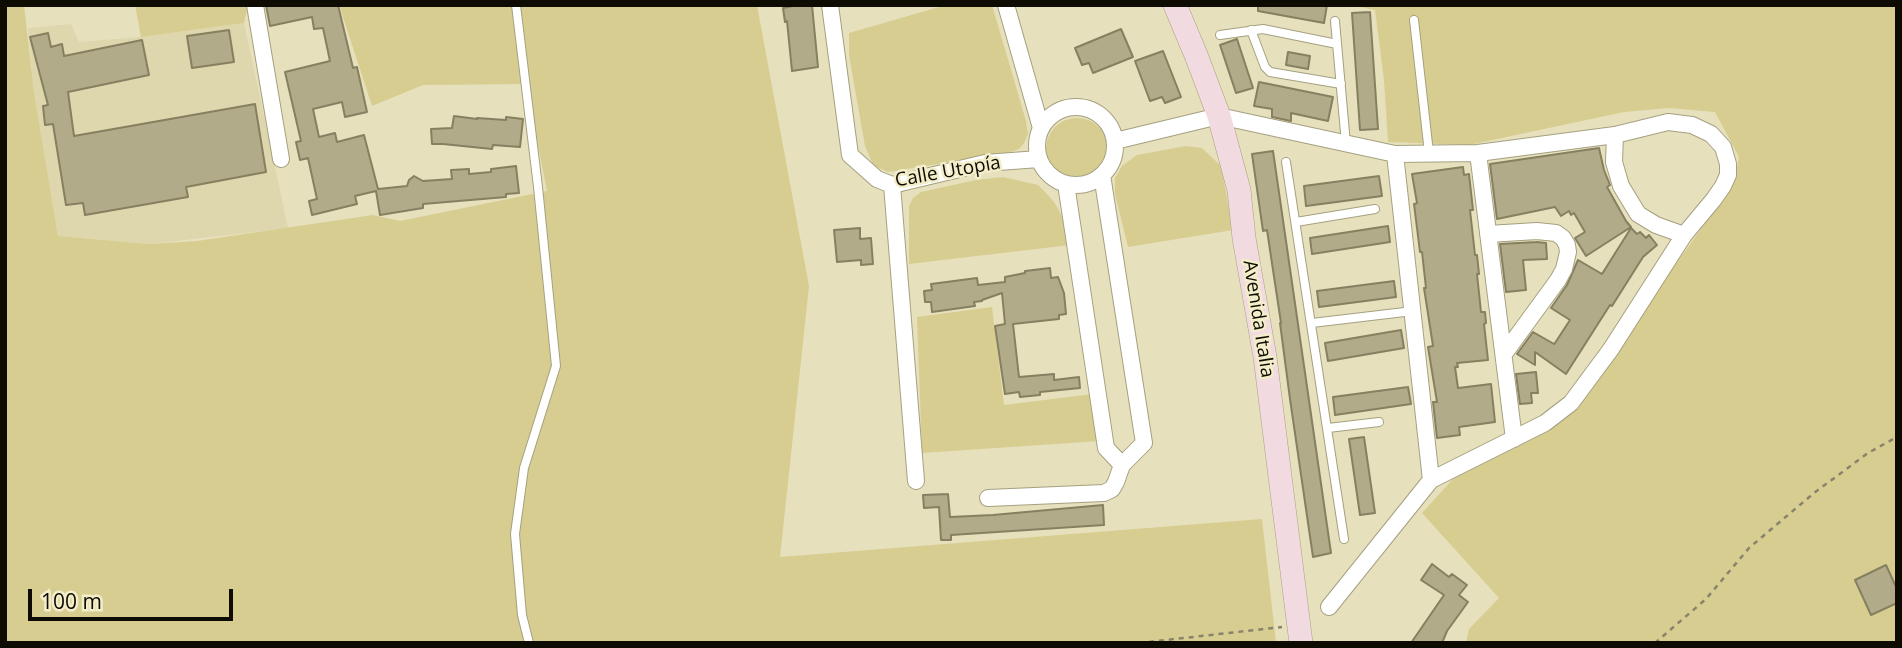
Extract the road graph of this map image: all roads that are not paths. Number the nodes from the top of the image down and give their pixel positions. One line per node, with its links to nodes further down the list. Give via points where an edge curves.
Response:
1 (255, 5): 20 (street)
2 (516, 5): 43 (lane, via 556,366 524,468 515,534)
3 (830, 5): 25 (street, Calle Utopía, via 850,155 877,179)
4 (1006, 5): 13 (street)
5 (1175, 5): 12 (street, Avenida Italia)
6 (1414, 20): 17 (lane)
7 (1335, 21): 10 (lane)
8 (1251, 30): 9 (lane); 10 (lane); 11 (lane, via 1269,72)
9 (1220, 35)
10 (1337, 44): 11 (lane)
11 (1341, 85): 16 (lane)
12 (1219, 116): 15 (street); 16 (street); 42 (street, Avenida Italia, via 1239,190)
13 (1041, 128): 15 (street, via 1060,110 1086,108 1107,122); 21 (street)
14 (1615, 135): 18 (street); 29 (street, via 1614,162 1621,186 1639,215); 29 (street, via 1668,122 1692,125 1711,134 1723,147 1728,175)
15 (1115, 141): 23 (street, via 1113,160)
16 (1346, 144): 19 (street)
17 (1429, 153): 18 (street); 19 (street)
18 (1478, 153): 28 (street)
19 (1395, 154): 30 (street)
20 (281, 159)
21 (1039, 159): 24 (street, via 1049,175); 25 (street, Calle Utopía, via 985,163)
22 (1286, 162): 27 (lane)
23 (1102, 175): 24 (street, via 1084,185); 36 (street, via 1144,443)
24 (1066, 184): 36 (street, via 1106,448)
25 (892, 185): 38 (street)
26 (1375, 209): 27 (lane)
27 (1296, 222): 31 (lane)
28 (1488, 234): 32 (street); 32 (street, via 1556,233 1568,252 1558,280)
29 (1685, 234): 35 (street, via 1571,403)
30 (1413, 311): 31 (lane); 37 (street)
31 (1312, 323): 34 (lane)
32 (1504, 354): 35 (street)
33 (1379, 422): 34 (lane)
34 (1328, 428): 40 (lane)
35 (1514, 439): 37 (street)
36 (1122, 465): 39 (street, via 1112,489 1104,493)
37 (1431, 480): 41 (street)
38 (916, 481)
39 (988, 498)
40 (1344, 539)
41 (1329, 607)
42 (1300, 634)
43 (529, 643)

